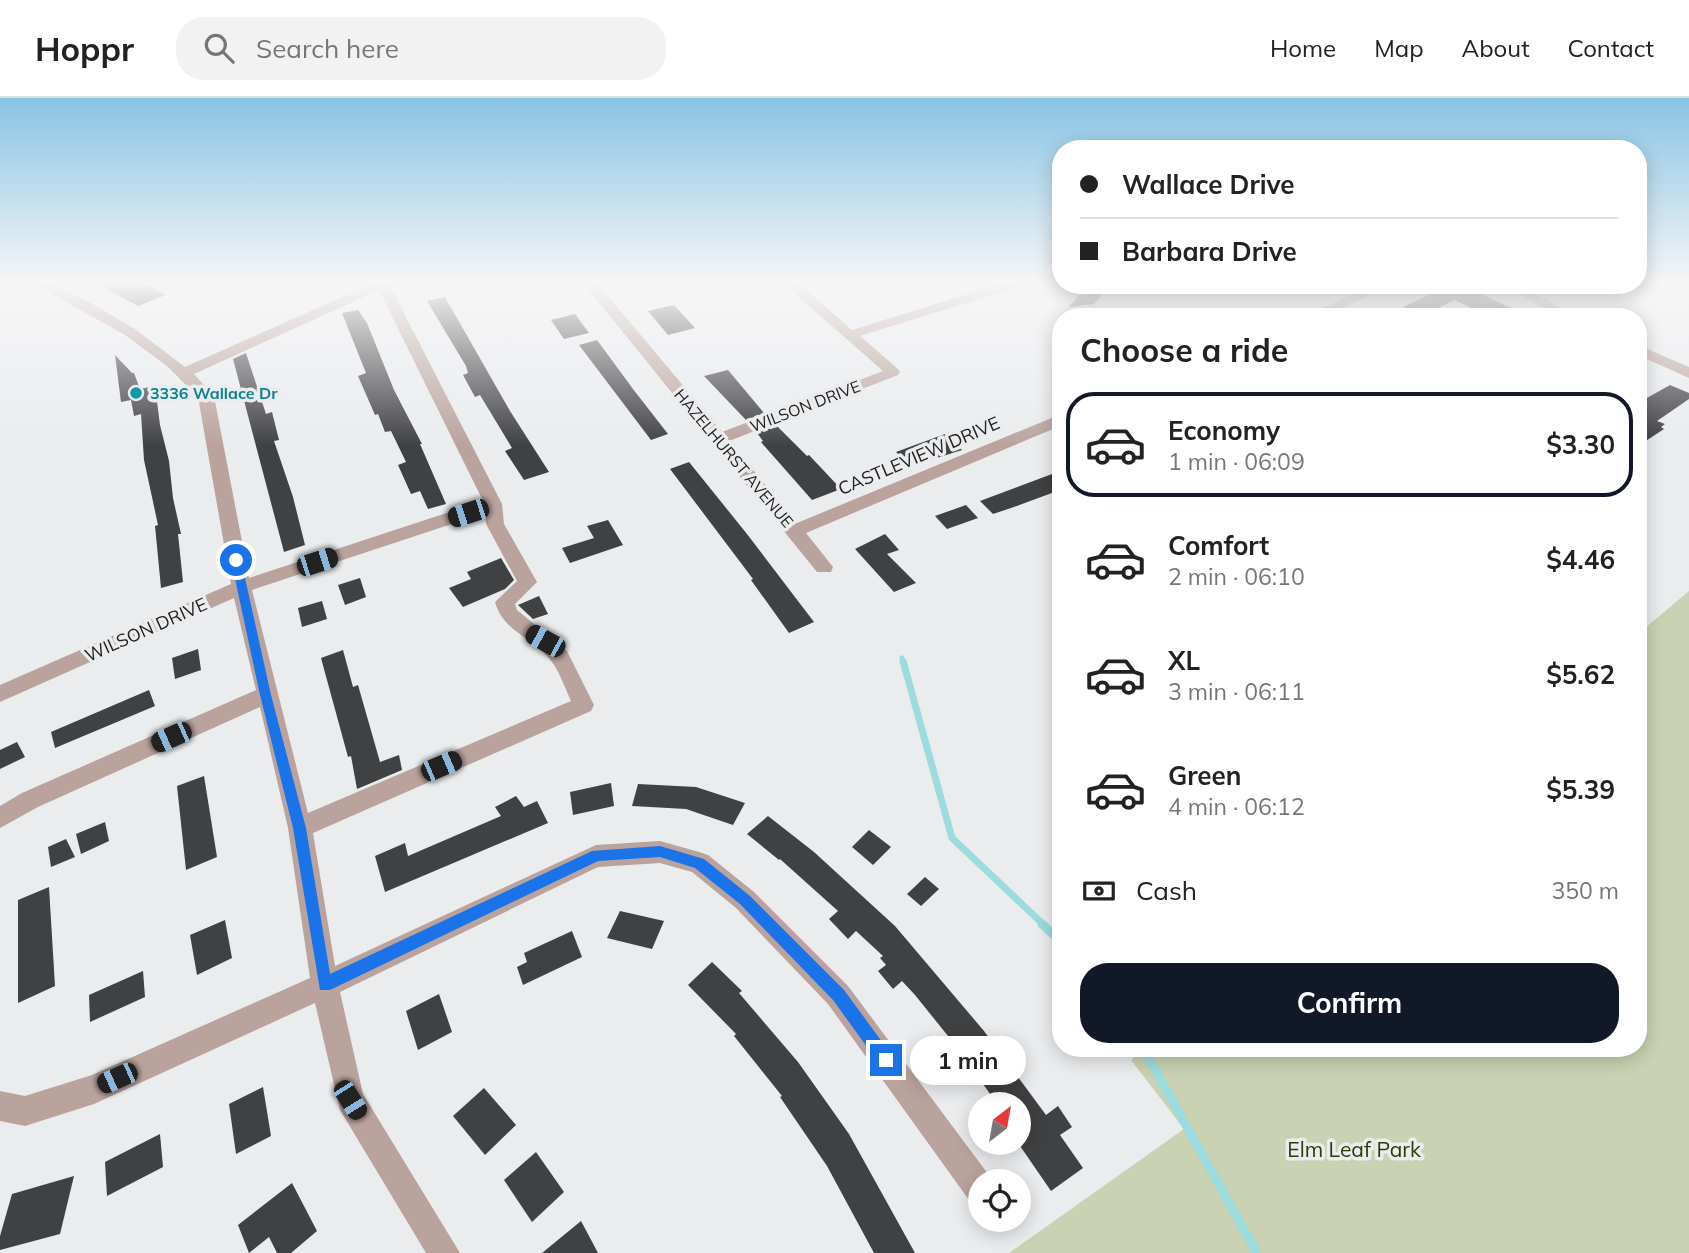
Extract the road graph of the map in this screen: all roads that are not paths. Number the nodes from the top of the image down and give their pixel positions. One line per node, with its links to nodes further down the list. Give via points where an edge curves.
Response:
1 (139, 338): 9 (street)
2 (262, 338): 9 (street)
3 (409, 338): 13 (street)
4 (635, 338): 12 (street, HAZELHURST AVENUE)
5 (853, 338): 12 (street, WILSON DRIVE, via 893,372)
6 (1647, 353): 7 (street)
7 (1657, 358): 8 (street); 10 (street)
8 (1647, 364)
9 (186, 372): 16 (street, via 206,396)
10 (1689, 373)
11 (1052, 424): 14 (street, CASTLEVIEW DRIVE)
12 (717, 440): 14 (street, HAZELHURST AVENUE)
13 (493, 504): 16 (street, WILSON DRIVE); 20 (street, via 495,524 527,582 505,601 506,611 560,655 583,705)
14 (794, 531): 15 (street, HAZELHURST AVENUE)
15 (824, 567)
16 (241, 587): 17 (street, WILSON DRIVE); 18 (street)
17 (0, 694)
18 (265, 695): 19 (street, via 30,800); 20 (street)
19 (0, 818)
20 (300, 828): 21 (street)
21 (325, 985): 22 (street, via 94,1089 25,1111); 23 (street, via 596,856 660,852 699,863 745,900 838,995); 24 (street, via 350,1100)
22 (0, 1106)
23 (968, 1173)
24 (444, 1253)

